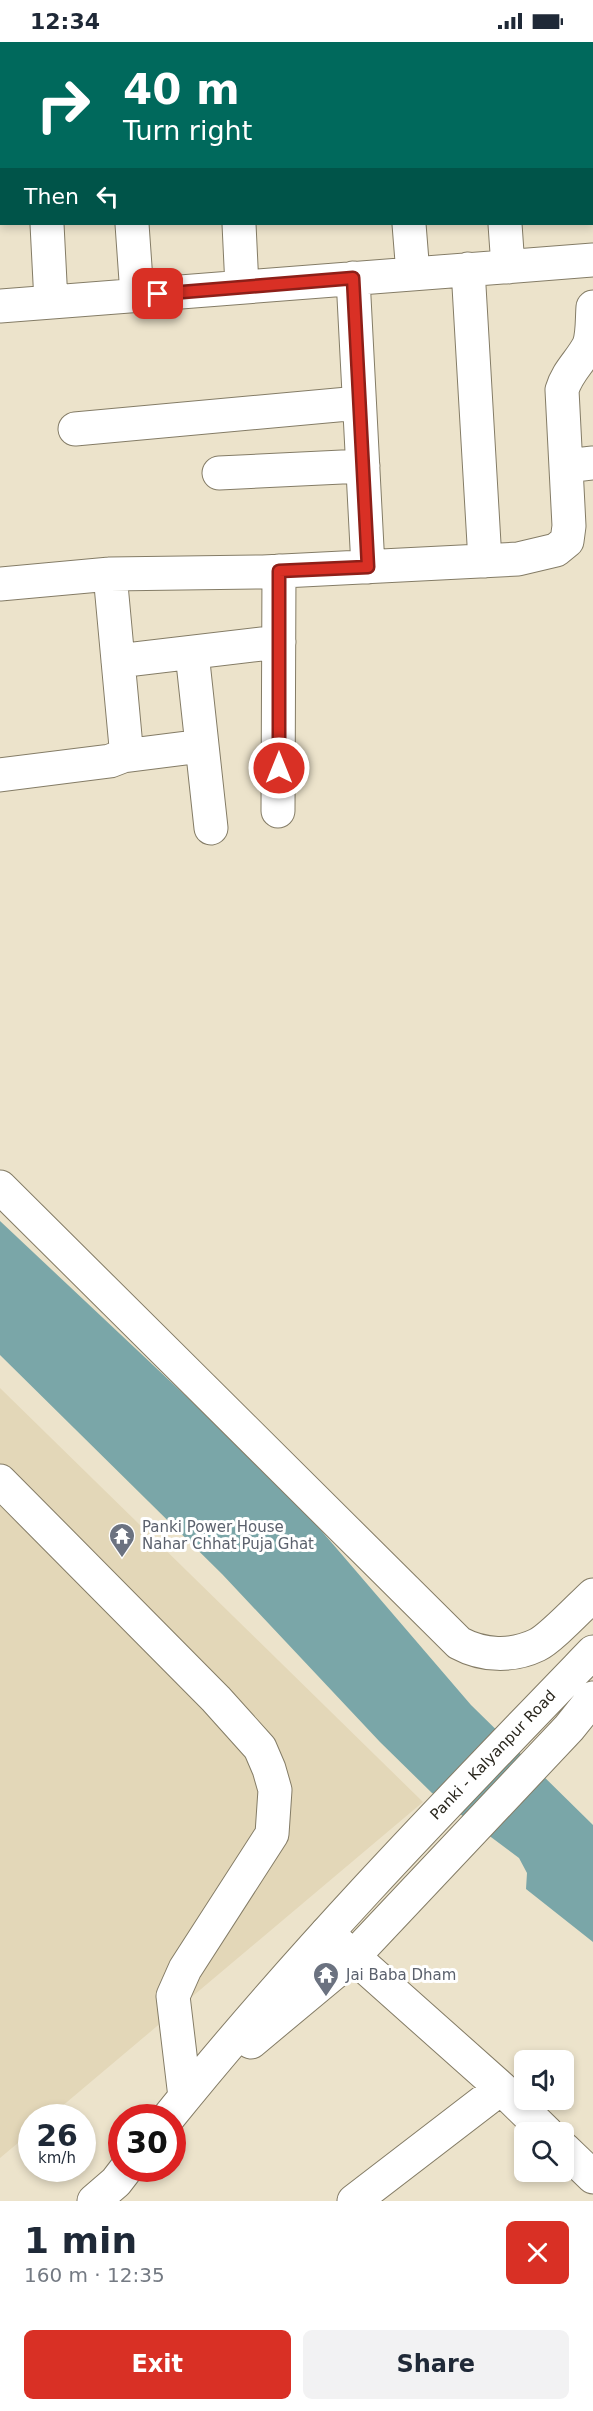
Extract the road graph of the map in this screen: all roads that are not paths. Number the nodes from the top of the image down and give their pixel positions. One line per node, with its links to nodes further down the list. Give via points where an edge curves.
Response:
1 (47, 225): 13 (street)
2 (132, 225): 12 (street)
3 (239, 225): 11 (street)
4 (409, 225): 9 (street)
5 (505, 225): 7 (street)
6 (593, 260): 7 (street)
7 (508, 267): 8 (street)
8 (468, 269): 9 (street); 21 (street)
9 (413, 274): 10 (street)
10 (353, 278): 11 (street); 16 (street)
11 (242, 287): 12 (street)
12 (137, 295): 13 (street)
13 (51, 302): 14 (street)
14 (0, 306)
15 (593, 307): 18 (street, via 589,345 562,390)
16 (360, 403): 17 (street); 19 (street)
17 (75, 429)
18 (580, 464): 21 (street, via 567,541 538,556)
19 (363, 466): 20 (street); 22 (street)
20 (219, 473)
21 (485, 561): 22 (street)
22 (368, 567): 23 (street)
23 (279, 571): 24 (street); 26 (street)
24 (110, 574): 25 (street); 28 (street)
25 (0, 584)
26 (279, 642): 27 (street); 32 (street)
27 (192, 652): 28 (street); 29 (street)
28 (118, 661): 30 (street, via 126,747)
29 (202, 746): 30 (street); 33 (street)
30 (123, 756): 31 (street)
31 (0, 775)
32 (278, 811)
33 (211, 828)
34 (0, 1187): 36 (street, via 459,1643 494,1655 538,1645)
35 (0, 1481): 43 (street, via 216,1699 260,1749 275,1790 272,1834 185,1969 173,1996)
36 (593, 1595)
37 (593, 1652): 39 (street, Panki - Kalyanpur Road)
38 (593, 1698): 40 (street)
39 (327, 1933): 40 (street); 41 (street, Panki - Kalyanpur Road)
40 (353, 1957): 41 (street, via 254,2040); 42 (street)
41 (212, 2062): 44 (street, Panki - Kalyanpur Road)
42 (501, 2088): 45 (street); 50 (street)
43 (176, 2104)
44 (178, 2104)
45 (537, 2122)
46 (574, 2159): 47 (street)
47 (593, 2177)
48 (116, 2182): 49 (street)
49 (94, 2201)
50 (354, 2201)

